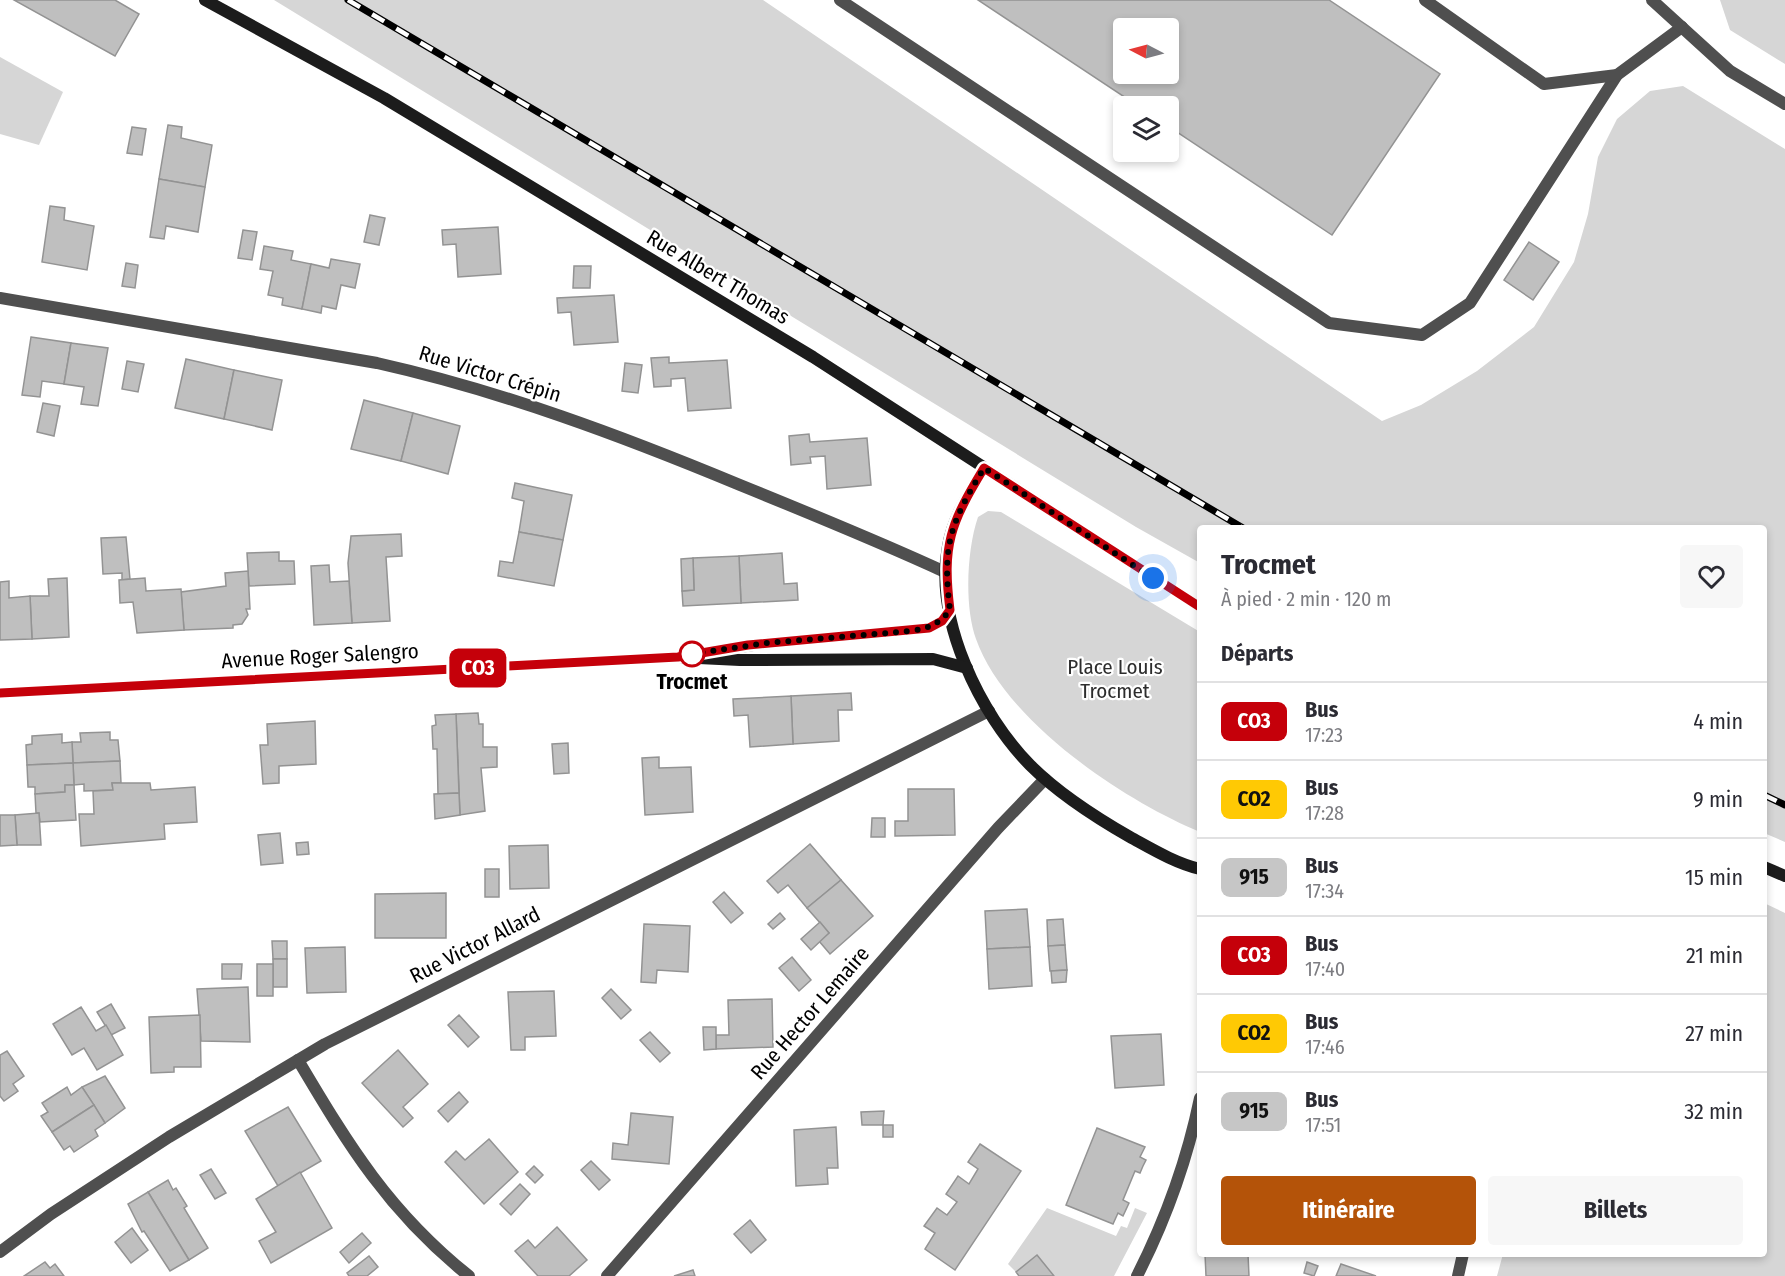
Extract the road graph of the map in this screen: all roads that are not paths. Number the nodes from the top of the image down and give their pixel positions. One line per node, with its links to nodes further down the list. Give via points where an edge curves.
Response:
1 (205, 0): 9 (street, Rue Albert Thomas, via 384,98 813,357)
2 (840, 0): 6 (street, via 1329,323 1422,335 1470,303)
3 (1425, 0): 6 (street, via 1544,84)
4 (1652, 0): 5 (street)
5 (1683, 27): 6 (street); 7 (street, via 1730,70)
6 (1617, 75)
7 (1785, 104)
8 (0, 298): 10 (street, Rue Victor Crépin, via 428,375 628,439)
9 (984, 468): 10 (street, via 951,530); 11 (street, Rue Albert Thomas)
10 (945, 572): 12 (street)
11 (1197, 605)
12 (950, 610): 13 (street, Avenue Roger Salengro, via 942,621 929,628 757,644); 14 (street)
13 (678, 657): 14 (street, Avenue Roger Salengro, via 933,659); 15 (street, Avenue Roger Salengro)
14 (967, 668): 16 (street)
15 (0, 693)
16 (989, 711): 17 (street, via 1029,764); 21 (street, Rue Victor Allard, via 417,996)
17 (1045, 778): 18 (street, via 1113,827 1161,855); 26 (street, Rue Hector Lemaire)
18 (1197, 868)
19 (1767, 868): 20 (street)
20 (1785, 876)
21 (298, 1060): 23 (street, Rue Victor Allard, via 142,1155); 25 (street, via 349,1146 385,1194 430,1243)
22 (1197, 1111): 27 (street, via 1174,1193)
23 (0, 1252)
24 (1463, 1257): 28 (street)
25 (469, 1276)
26 (607, 1276)
27 (1137, 1276)
28 (1458, 1276)

